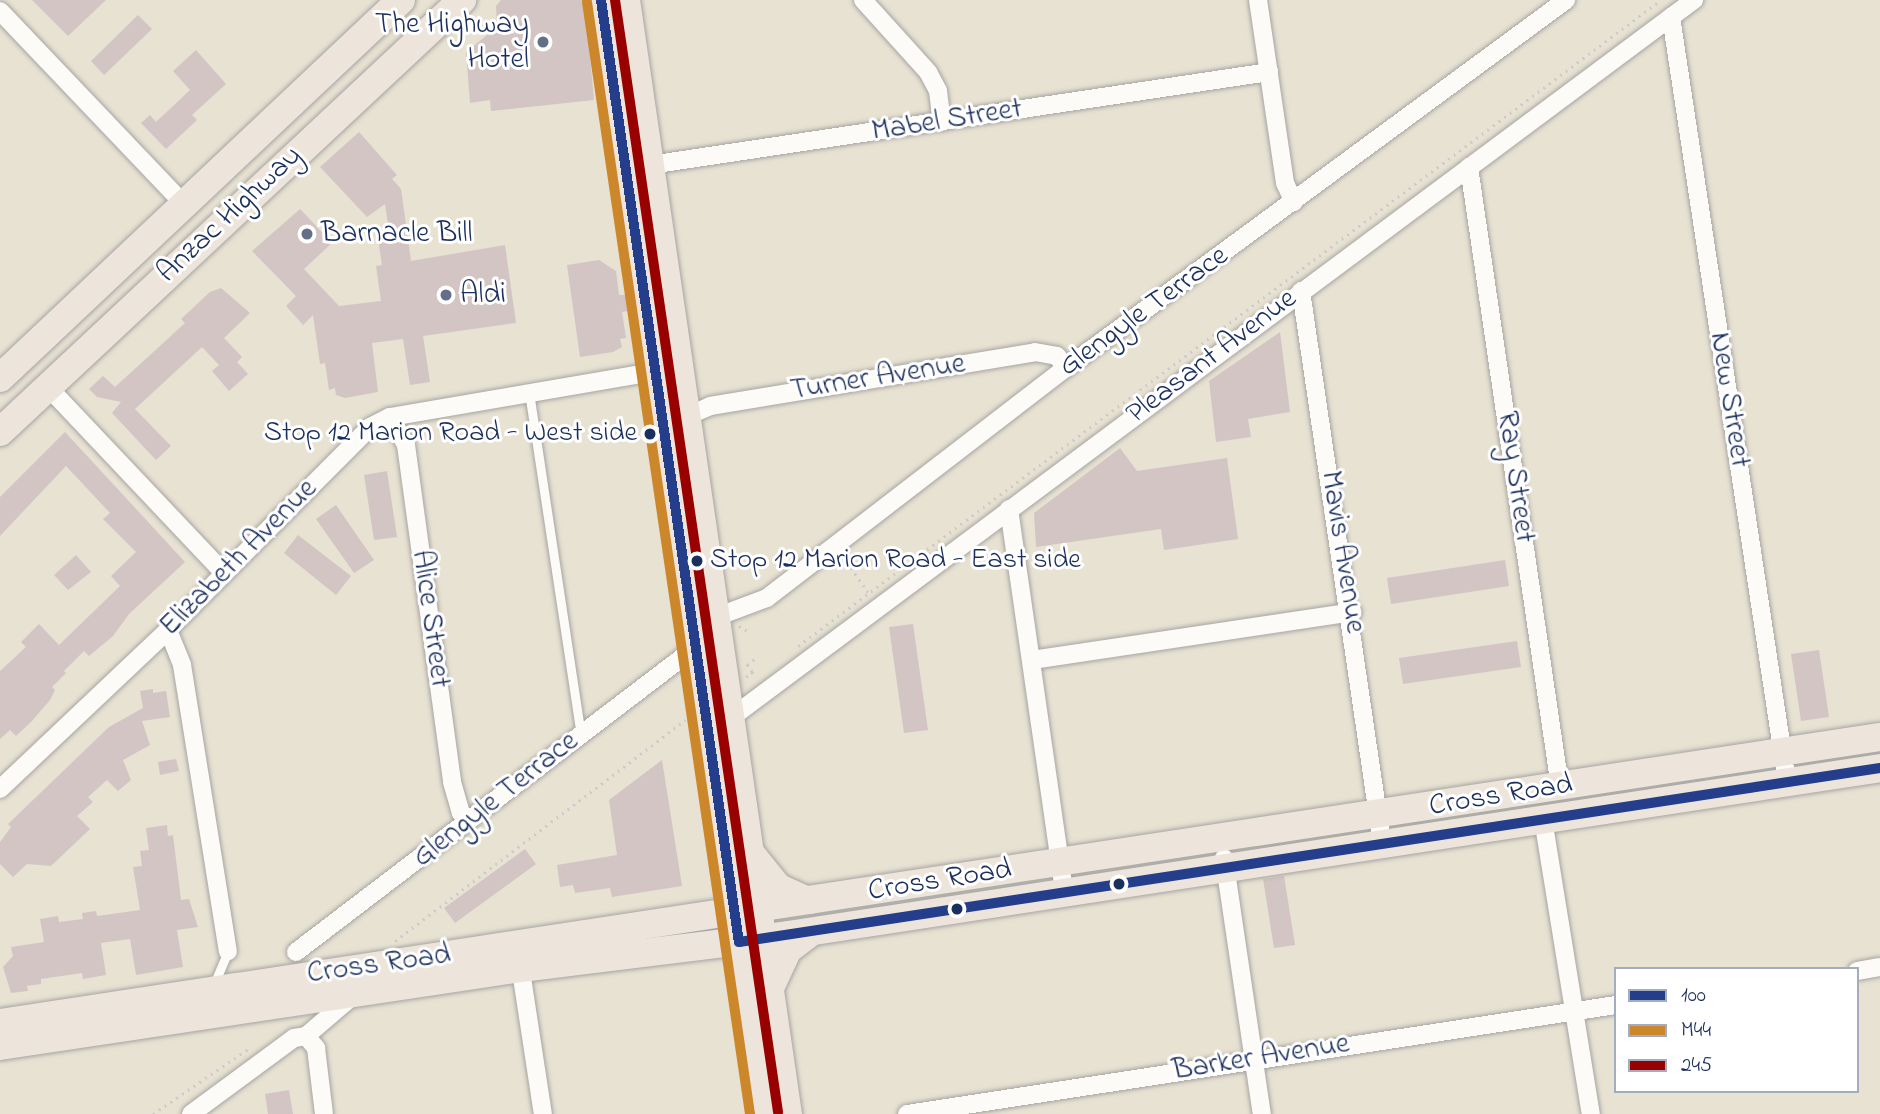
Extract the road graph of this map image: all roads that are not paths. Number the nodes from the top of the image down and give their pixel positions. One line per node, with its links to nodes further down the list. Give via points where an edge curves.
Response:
1 (401, 0): 11 (highway, Anzac Highway)
2 (462, 0): 13 (highway, Anzac Highway)
3 (601, 0): 15 (main road)
4 (627, 0): 15 (main road)
5 (863, 0): 14 (street, via 928,72 938,91)
6 (1258, 0): 12 (street)
7 (1566, 0): 17 (street, Glengyle Terrace)
8 (1694, 0): 10 (street, Pleasant Avenue)
9 (0, 11): 18 (street)
10 (1671, 18): 16 (street, Pleasant Avenue); 40 (street, New Street)
11 (327, 68): 13 (highway); 18 (highway, Anzac Highway)
12 (1269, 72): 14 (street, Mabel Street); 17 (street, via 1285,183)
13 (361, 95): 21 (highway, Anzac Highway)
14 (942, 122): 15 (street, Mabel Street)
15 (638, 167): 23 (main road)
16 (1469, 167): 20 (street, Pleasant Avenue); 43 (street, Ray Street)
17 (1294, 202): 22 (street, Glengyle Terrace)
18 (184, 204): 19 (highway, Anzac Highway)
19 (105, 278): 21 (highway); 24 (highway, Anzac Highway)
20 (1301, 290): 30 (street, Pleasant Avenue); 32 (street, Mavis Avenue)
21 (131, 307): 25 (highway, Anzac Highway)
22 (1066, 368): 27 (street, Turner Avenue, via 1056,356 1035,352); 33 (street, Glengyle Terrace, via 767,598)
23 (667, 370): 26 (street, Elizabeth Avenue); 27 (main road); 35 (main road)
24 (0, 378)
25 (48, 387): 29 (highway, Anzac Highway); 31 (street)
26 (528, 390): 28 (street, Elizabeth Avenue); 38 (lane)
27 (698, 411): 33 (main road)
28 (390, 416): 31 (street, Elizabeth Avenue, via 370,427); 47 (street, Alice Street, via 406,445 453,782 461,813)
29 (0, 432)
30 (1009, 509): 36 (street); 37 (street, Pleasant Avenue)
31 (223, 573): 34 (street, Elizabeth Avenue)
32 (1352, 612): 36 (street); 45 (street, Mavis Avenue)
33 (729, 621): 37 (main road)
34 (168, 630): 44 (street, Elizabeth Avenue); 61 (street, via 182,666)
35 (696, 648): 38 (street, Glengyle Terrace); 53 (main road)
36 (1032, 660): 51 (street)
37 (731, 706): 50 (main road)
38 (581, 734): 47 (street, Glengyle Terrace)
39 (1880, 737): 40 (highway, Cross Road)
40 (1783, 752): 42 (street, New Street); 43 (highway, Cross Road)
41 (1880, 768): 42 (highway, Cross Road)
42 (1787, 782): 46 (highway, Cross Road)
43 (1560, 787): 45 (highway, Cross Road)
44 (0, 789)
45 (1379, 814): 48 (highway, Cross Road); 49 (street, Mavis Avenue)
46 (1543, 819): 49 (highway, Cross Road); 71 (street)
47 (469, 821): 62 (street, Glengyle Terrace)
48 (1221, 836): 51 (highway, Cross Road); 52 (street)
49 (1382, 843): 52 (highway, Cross Road)
50 (752, 855): 55 (main road, via 779,887); 56 (main road)
51 (1059, 861): 54 (street); 55 (highway, Cross Road)
52 (1225, 865): 54 (highway, Cross Road); 75 (street)
53 (729, 868): 56 (main road); 57 (main road, via 713,896)
54 (1063, 891): 58 (highway, Cross Road)
55 (810, 901): 56 (highway, Cross Road)
56 (748, 911): 57 (highway, Cross Road); 59 (main road)
57 (689, 920): 63 (highway, Cross Road)
58 (814, 931): 59 (highway, Cross Road); 67 (main road, via 789,950)
59 (752, 940): 60 (highway, Cross Road); 66 (main road); 67 (main road)
60 (689, 949): 63 (highway, Cross Road); 66 (main road, via 724,958)
61 (228, 951): 68 (lane, via 220,976)
62 (296, 952)
63 (519, 956): 68 (highway, Cross Road); 69 (highway, Cross Road); 78 (street)
64 (1880, 967): 65 (street)
65 (1859, 971)
66 (744, 980): 79 (main road)
67 (772, 986): 80 (main road)
68 (208, 991): 72 (highway, Cross Road)
69 (358, 992): 73 (street); 74 (highway, Cross Road)
70 (1614, 1004): 71 (street, Barker Avenue)
71 (1575, 1010): 75 (street, Barker Avenue); 83 (street)
72 (0, 1023)
73 (306, 1036): 76 (street, via 294,1038); 77 (street, via 316,1048)
74 (0, 1046)
75 (1254, 1059): 81 (street, Barker Avenue); 82 (street)
76 (191, 1114)
77 (324, 1114)
78 (543, 1114)
79 (764, 1114)
80 (789, 1114)
81 (908, 1114)
82 (1262, 1114)
83 (1591, 1114)

